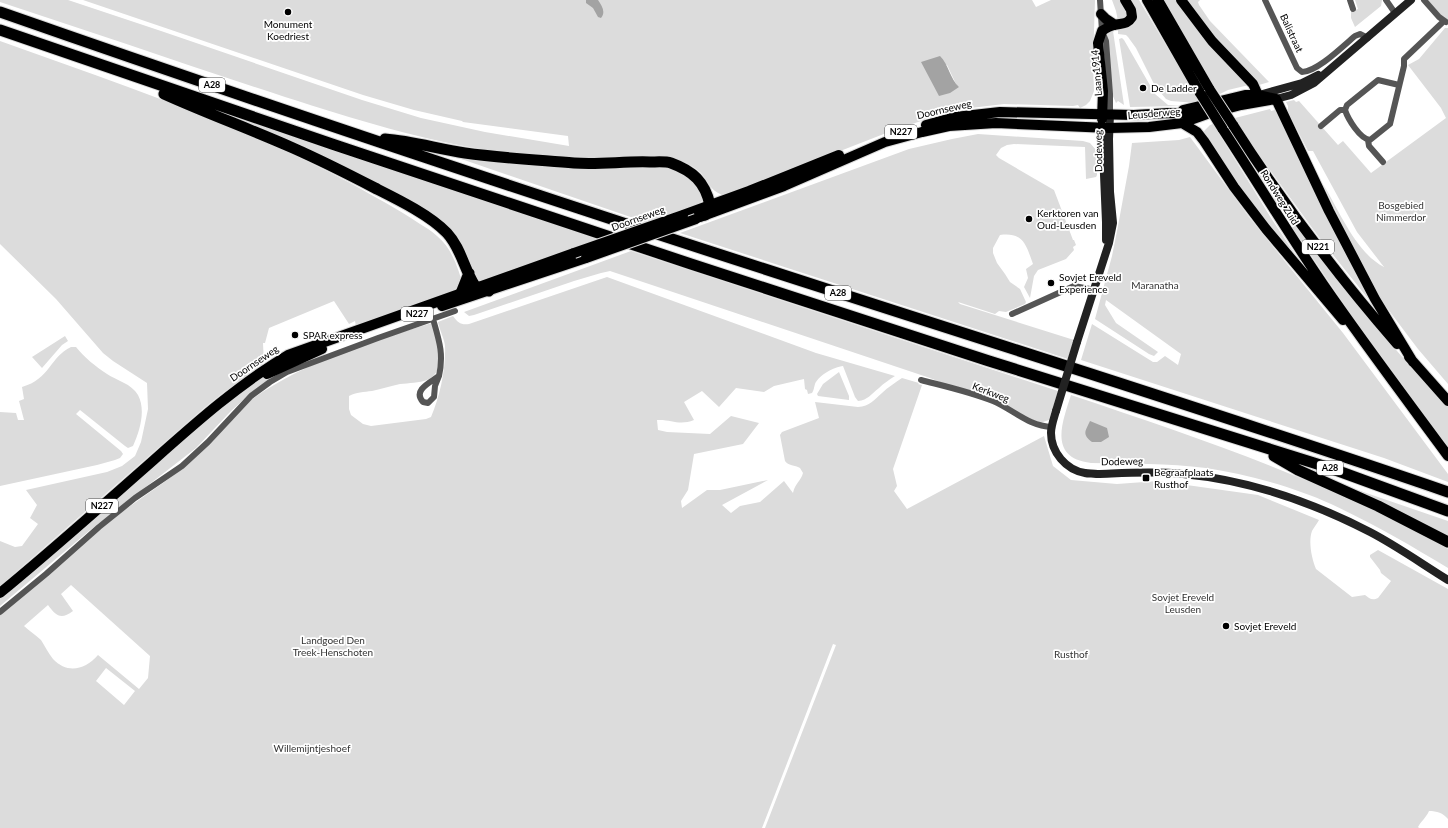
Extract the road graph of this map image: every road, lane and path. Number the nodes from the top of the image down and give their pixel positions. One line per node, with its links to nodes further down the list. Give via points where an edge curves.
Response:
1 (1100, 0): 14 (street, Laan 1914)
2 (1125, 0): 16 (main road, via 1132,18 1123,25)
3 (1147, 0): 46 (main road, Rondweg Zuid / N221, bridge, via 1222,128 1283,224)
4 (1158, 0): 47 (main road, Rondweg Zuid / N221, bridge, via 1232,125 1294,215)
5 (1180, 0): 23 (main road, via 1202,29 1253,84)
6 (1266, 0): 19 (street, Balistraat, via 1297,68 1302,72 1316,68 1355,36 1360,34)
7 (1350, 0): 11 (street)
8 (1386, 0): 13 (street)
9 (1411, 0): 13 (street, Leusderweg)
10 (1424, 0): 15 (street)
11 (1353, 9)
12 (0, 12): 33 (highway, A28)
13 (1395, 13): 19 (street, Leusderweg)
14 (1101, 14): 16 (main road); 18 (street, Laan 1914)
15 (1446, 22): 22 (street, via 1404,59)
16 (1115, 25): 18 (main road)
17 (0, 30): 20 (highway, A28)
18 (1102, 31): 28 (main road, Laan 1914, via 1098,43)
19 (1368, 38): 21 (street, Leusderweg)
20 (103, 66): 38 (highway, A28, via 207,113 291,147 406,204 447,233 458,248); 53 (highway, A28, via 699,267)
21 (1313, 80): 23 (street, Leusderweg / N227); 24 (street, Leusderweg / N227, via 1291,95)
22 (1399, 85): 26 (street, via 1378,80 1347,104); 34 (street, via 1390,124)
23 (1258, 95): 24 (main road); 25 (main road, Leusderweg / N227); 27 (main road, Leusderweg / N227, via 1245,95)
24 (1276, 99): 25 (main road, Leusderweg / N227); 47 (main road, N221, via 1329,211 1375,299)
25 (1245, 104): 29 (main road, Leusderweg / N227)
26 (1345, 110): 31 (street, via 1340,110); 34 (street, via 1361,136)
27 (1168, 113): 28 (main road, Leusderweg / N227); 29 (main road, Leusderweg / N227)
28 (1106, 114): 32 (main road, Dodeweg); 36 (main road, Doornseweg / N227, via 1000,112 955,117 882,137)
29 (1207, 114): 30 (main road, Leusderweg / N227)
30 (1182, 123): 32 (main road, Leusderweg / N227, via 1150,127); 46 (main road, N221, via 1197,132 1266,229)
31 (1321, 126)
32 (1106, 127): 37 (main road, Doornseweg / N227, via 996,123 949,126 885,142 784,186); 40 (street, Dodeweg, via 1113,217 1109,243)
33 (366, 137): 36 (highway, A28, via 404,140 464,153 514,159 578,163 669,163 688,170 701,181); 55 (highway, A28)
34 (1368, 140): 35 (street, via 1369,146)
35 (1383, 162)
36 (710, 205): 37 (highway); 39 (main road, Doornseweg / N227, bridge)
37 (700, 217): 41 (main road, Doornseweg / N227, bridge)
38 (468, 273): 39 (highway, A28); 42 (highway)
39 (476, 287): 41 (highway); 42 (main road, Doornseweg / N227)
40 (1095, 290): 44 (street, via 1074,286); 52 (street, Dodeweg, bridge)
41 (489, 291): 51 (main road, Doornseweg / N227, via 405,318 320,350 262,376)
42 (460, 293): 51 (main road, Doornseweg / N227, via 288,355 262,370)
43 (455, 311): 45 (street)
44 (1012, 314)
45 (433, 319): 48 (street, via 442,352); 60 (street, via 287,372 270,382 251,396 182,466 135,498)
46 (1368, 348): 54 (main road, Rondweg Zuid / N221)
47 (1413, 362): 50 (main road, Rondweg Zuid / N221)
48 (439, 376)
49 (921, 380): 52 (street, Kerkweg, via 991,400 1027,421)
50 (1448, 401)
51 (202, 417): 59 (main road, Doornseweg / N227)
52 (1052, 427): 58 (street, Dodeweg, via 1054,449 1064,462 1076,470 1097,474 1182,474 1233,482 1273,492 1309,504 1372,533)
53 (1256, 446): 56 (highway, A28, via 1330,468); 57 (highway, A28, via 1298,470 1372,503)
54 (1448, 456)
55 (1448, 492)
56 (1448, 511)
57 (1448, 542)
58 (1448, 580)
59 (0, 594)
60 (0, 612)

